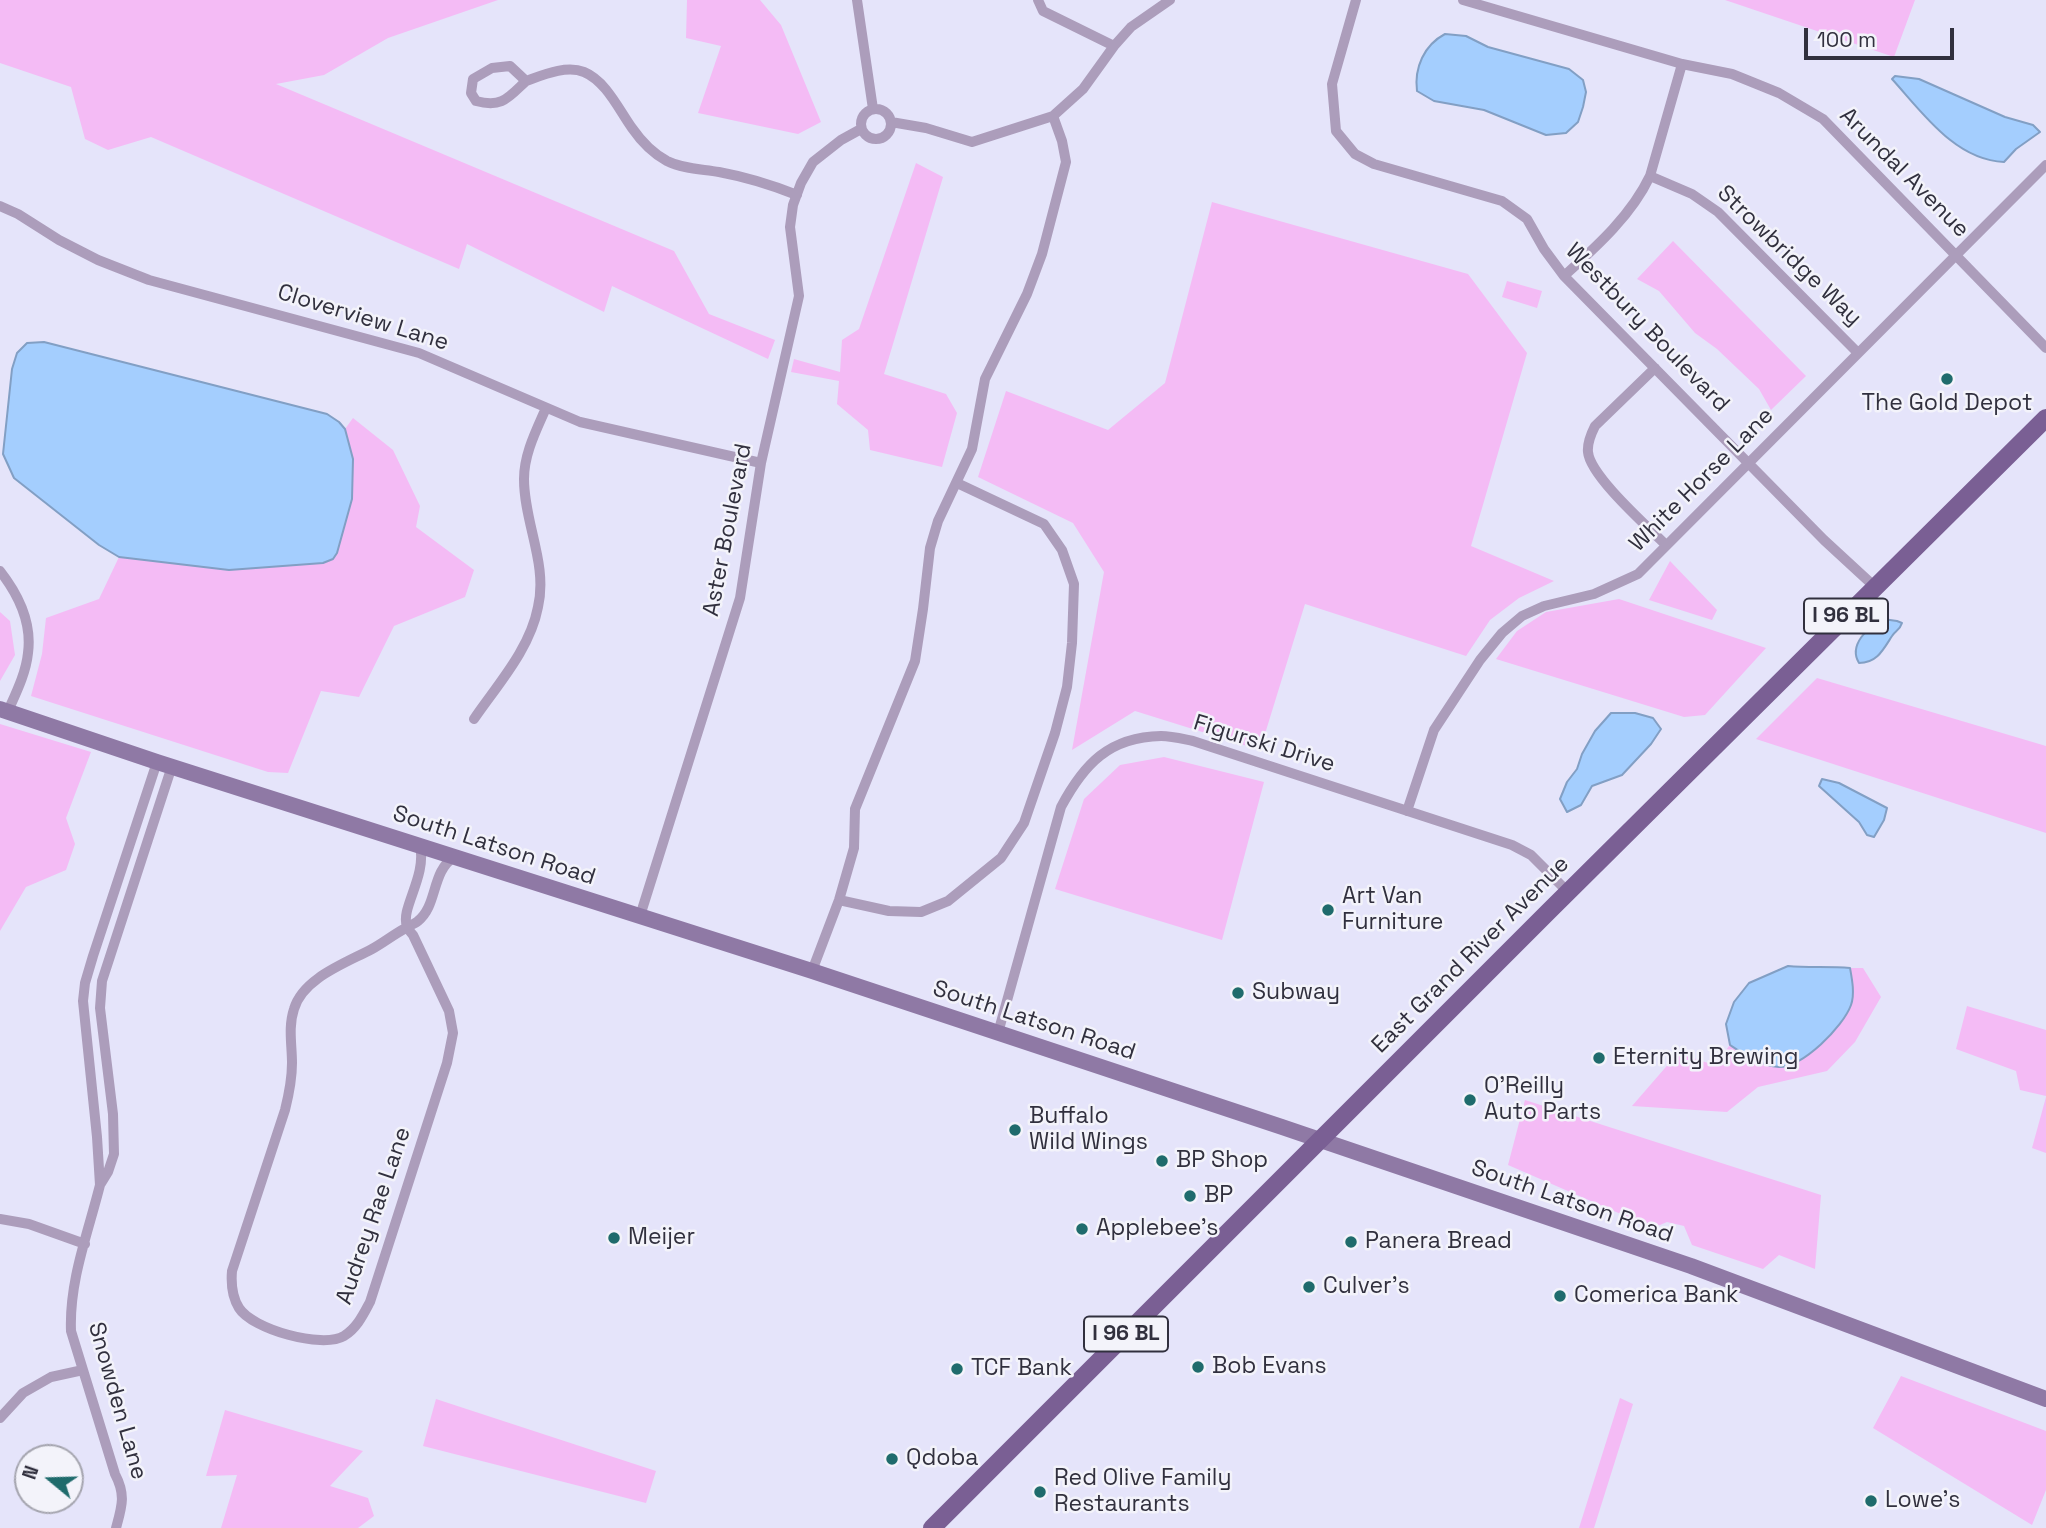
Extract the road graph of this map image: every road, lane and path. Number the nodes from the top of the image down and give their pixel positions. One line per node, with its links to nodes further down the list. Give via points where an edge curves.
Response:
1 (857, 0): 9 (street)
2 (1038, 0): 6 (street, via 1043,11)
3 (1170, 0): 6 (street, via 1131,27)
4 (1356, 0): 18 (street, Westbury Boulevard, via 1332,84 1336,131 1355,154 1374,164 1502,201 1527,219)
5 (1463, 0): 7 (street, Arundal Avenue)
6 (1114, 46): 10 (street, via 1083,89)
7 (1682, 64): 14 (street); 17 (street, Arundal Avenue, via 1732,74 1779,93 1823,119)
8 (526, 81): 8 (street, via 510,66 492,68 473,79 471,93 476,101 492,105 510,97); 15 (street, via 568,70 583,72 600,84 645,144 665,160)
9 (873, 109): 11 (street, via 886,112); 12 (street, via 863,116)
10 (1053, 116): 11 (street, via 972,142); 26 (street, via 1066,162 1042,254 985,379 972,449)
11 (891, 122): 12 (street, via 889,133 880,139 868,138)
12 (861, 129): 15 (street, Aster Boulevard, via 813,162)
13 (2046, 166): 17 (street, White Horse Lane)
14 (1650, 176): 18 (street, via 1626,215); 20 (street, Strowbridge Way, via 1692,194 1718,212)
15 (797, 195): 25 (street, Aster Boulevard, via 790,227 799,296)
16 (0, 206): 22 (street, Cloverview Lane, via 116,268 419,353)
17 (1956, 255): 19 (street, Arundal Avenue); 20 (street, White Horse Lane)
18 (1564, 276): 21 (street, Westbury Boulevard)
19 (2046, 348)
20 (1858, 353): 24 (street, White Horse Lane)
21 (1655, 368): 24 (street, Westbury Boulevard); 27 (street, via 1595,426 1587,453 1602,479)
22 (546, 408): 25 (street, Cloverview Lane, via 592,425); 31 (street, via 529,447 524,479 539,565 538,607 525,644)
23 (2046, 418): 29 (main road, East Grand River Avenue / I 96 BL)
24 (1748, 462): 27 (street, White Horse Lane); 29 (street, Westbury Boulevard)
25 (761, 463): 40 (street, Aster Boulevard, via 740,598)
26 (957, 484): 39 (street, via 945,503 930,548 915,661 855,809 854,848); 39 (street, via 1044,524 1062,550 1074,584 1072,643 1068,687 1055,733 1024,822 1001,858 948,901 921,912 889,911)
27 (1666, 545): 33 (street, White Horse Lane, via 1638,574 1594,594 1544,606 1502,633 1434,730)
28 (0, 571): 30 (street, via 22,606 28,653 23,676)
29 (1875, 587): 38 (main road, East Grand River Avenue / I 96 BL)
30 (4, 710): 32 (main road, South Latson Road)
31 (474, 719)
32 (164, 764): 34 (street, Snowden Lane); 35 (street, Snowden Lane); 36 (main road, South Latson Road)
33 (1407, 811): 38 (street, Figurski Drive, via 1512,845 1531,855); 45 (street, Figurski Drive, via 1194,741 1163,736 1136,739 1107,750 1073,783 1061,807)
34 (131, 840): 35 (street); 41 (street, Snowden Lane)
35 (146, 845): 43 (street, Snowden Lane)
36 (420, 846): 37 (main road, South Latson Road); 42 (street, via 422,867 405,914)
37 (454, 857): 40 (main road, South Latson Road); 42 (street, Audrey Rae Lane, via 442,869 428,907)
38 (1568, 892): 48 (main road, East Grand River Avenue / I 96 BL)
39 (839, 900): 44 (street)
40 (640, 916): 44 (main road, South Latson Road)
41 (102, 927): 43 (street); 47 (street, Snowden Lane, via 83,1001)
42 (407, 927): 42 (street, Audrey Rae Lane, via 326,972 294,1007 285,1110 231,1286 238,1308 252,1322 307,1340 343,1337 359,1322 370,1301 447,1063 453,1033 449,1011)
43 (118, 932): 46 (street, Snowden Lane, via 100,996)
44 (812, 971): 45 (main road, South Latson Road)
45 (998, 1033): 48 (main road, South Latson Road)
46 (106, 1071): 47 (street); 49 (street, Snowden Lane, via 114,1154)
47 (90, 1074): 49 (street, Snowden Lane)
48 (1320, 1140): 53 (main road, South Latson Road, via 1703,1271); 56 (main road, East Grand River Avenue / I 96 BL)
49 (100, 1185): 51 (street, Snowden Lane)
50 (0, 1219): 51 (street)
51 (85, 1244): 52 (street, Snowden Lane, via 70,1308 71,1331)
52 (83, 1370): 54 (street, via 51,1377 23,1392); 55 (street, Snowden Lane, via 121,1485 123,1502)
53 (2046, 1399)
54 (0, 1418)
55 (116, 1528)
56 (932, 1528)

